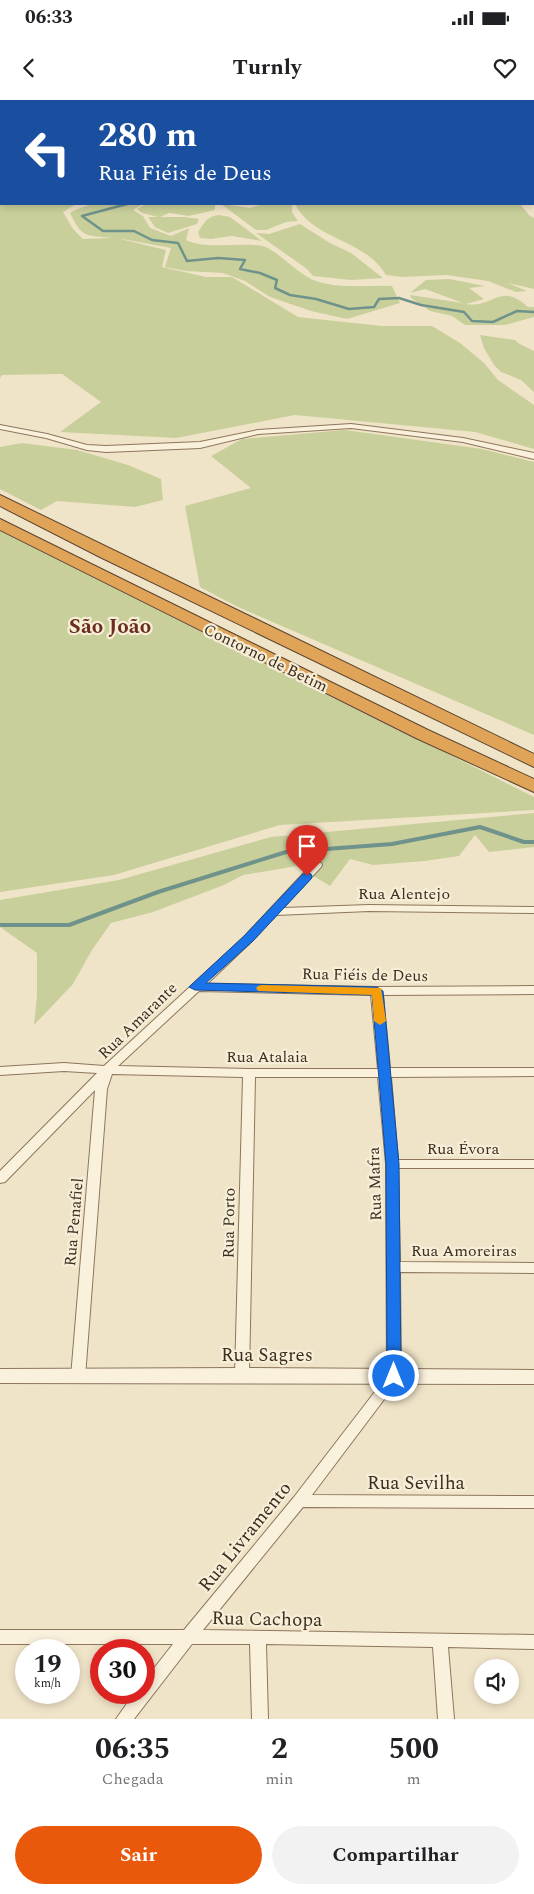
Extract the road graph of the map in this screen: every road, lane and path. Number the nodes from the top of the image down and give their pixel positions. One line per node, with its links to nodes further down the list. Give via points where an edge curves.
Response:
1 (0, 427): 2 (street, via 106,449 200,444 258,432 351,426 463,440)
2 (534, 456)
3 (0, 500): 5 (highway, Contorno de Betim)
4 (0, 524): 6 (highway, Contorno de Betim)
5 (534, 761)
6 (534, 786)
7 (317, 865): 9 (street, Rua Amarante)
8 (534, 910): 9 (street, Rua Alentejo, via 370,908)
9 (275, 912): 10 (street, Rua Amarante)
10 (195, 987): 12 (street, Rua Fiéis de Deus); 13 (street, Rua Amarante)
11 (534, 990): 12 (street, Rua Fiéis de Deus)
12 (377, 991): 15 (street, Rua Mafra)
13 (108, 1070): 14 (street, Rua Atalaia, via 64,1067); 17 (street, Rua Atalaia); 20 (street, Rua Amarante); 26 (street, Rua Penafiel, via 101,1089)
14 (0, 1071)
15 (384, 1072): 16 (street, Rua Atalaia); 17 (street, Rua Atalaia); 18 (street, Rua Mafra)
16 (534, 1072)
17 (248, 1073): 23 (street, Rua Porto)
18 (392, 1164): 19 (street, Rua Évora); 21 (street, Rua Mafra)
19 (534, 1164)
20 (0, 1178)
21 (393, 1267): 22 (street, Rua Amoreiras); 25 (street, Rua Mafra)
22 (534, 1268)
23 (242, 1375): 25 (street, Rua Sagres); 26 (street, Rua Sagres)
24 (0, 1376): 26 (street, Rua Sagres)
25 (394, 1376): 27 (street, Rua Sagres); 28 (street, Rua Livramento)
26 (78, 1377)
27 (534, 1378)
28 (299, 1501): 29 (street, Rua Sevilha); 32 (street, Rua Livramento)
29 (534, 1502)
30 (258, 1637): 32 (street, Rua Cachopa); 33 (street, Rua Cachopa); 36 (street)
31 (0, 1638): 32 (street, Rua Cachopa)
32 (187, 1638): 35 (street, Rua Livramento)
33 (440, 1641): 34 (street, Rua Cachopa); 37 (street)
34 (534, 1642)
35 (124, 1719)
36 (260, 1719)
37 (446, 1719)

